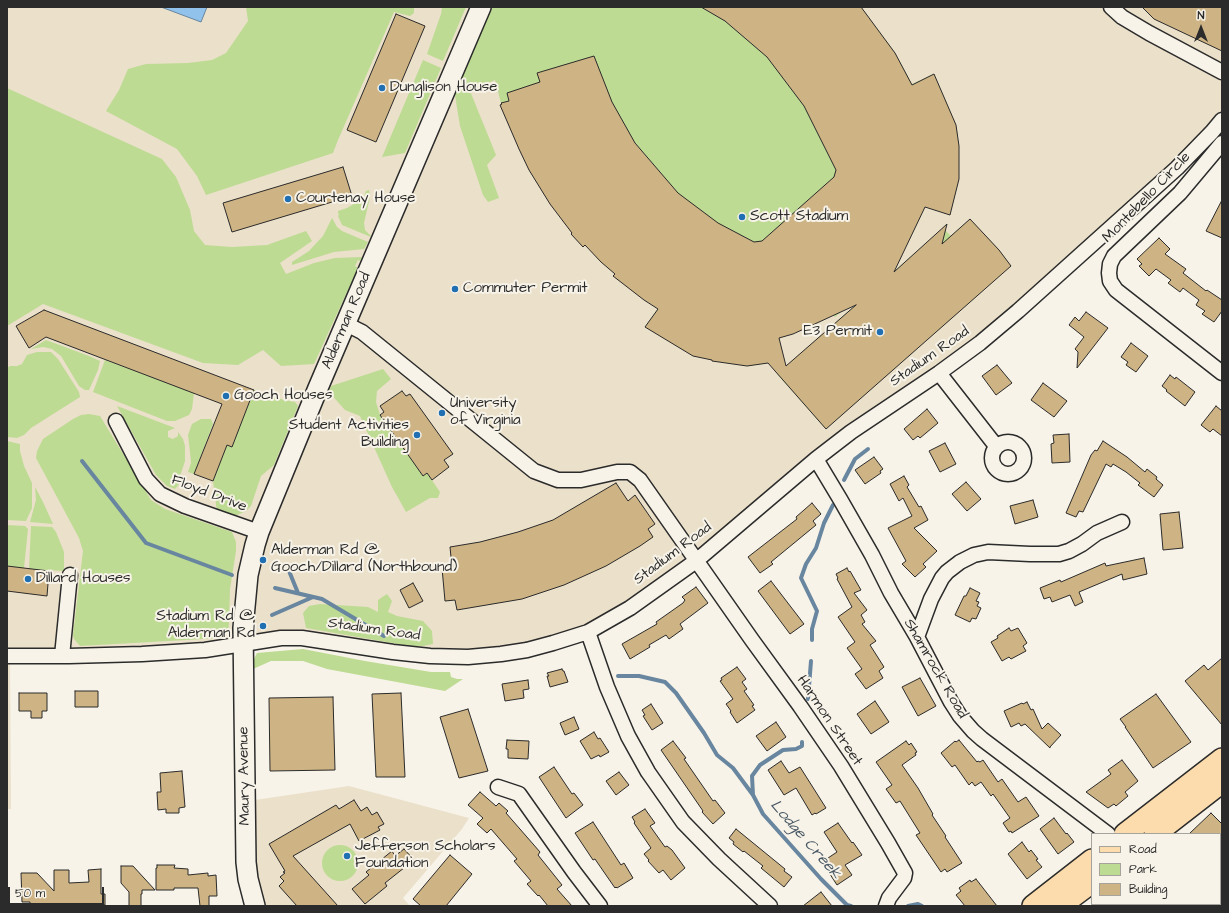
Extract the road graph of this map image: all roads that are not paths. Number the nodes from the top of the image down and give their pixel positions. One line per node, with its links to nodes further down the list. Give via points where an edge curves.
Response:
1 (481, 7): 6 (main road, Alderman Road)
2 (1111, 7): 3 (street, via 1122,17 1149,33)
3 (1222, 72)
4 (1222, 120): 8 (street, Stadium Road, via 1177,168 1036,296)
5 (1222, 143): 7 (street, Montebello Circle, via 1180,192 1114,256 1108,273 1116,290)
6 (346, 324): 13 (main road, Alderman Road); 14 (street, via 362,332 534,471 558,480 581,480 617,472 630,472 640,480)
7 (1222, 373)
8 (939, 374): 10 (street); 11 (street, Stadium Road, via 853,430)
9 (116, 421): 13 (street, Floyd Drive, via 146,479 160,494)
10 (996, 446)
11 (816, 459): 14 (street, Stadium Road); 17 (street, Shamrock Road)
12 (1122, 522): 17 (street, via 1059,554 988,552 960,562 942,578 931,598)
13 (259, 532): 18 (main road, Alderman Road, via 248,575)
14 (696, 561): 16 (street, Stadium Road, via 630,608); 32 (street, Harmon Street, via 800,706 888,843 904,873 904,878 888,898)
15 (70, 575): 20 (street)
16 (588, 632): 18 (street, Stadium Road, via 527,650 468,657 393,652 302,638 281,638); 31 (street, via 607,687 628,736 652,778 683,822)
17 (917, 637): 24 (street, Shamrock Road, via 951,702 973,731)
18 (244, 644): 20 (street, Stadium Road, via 205,650); 29 (main road, Maury Avenue, via 246,862)
19 (7, 656): 20 (street, Stadium Road)
20 (62, 656)
21 (1222, 761): 25 (main road)
22 (1222, 782): 26 (main road)
23 (498, 787): 30 (street, via 519,794)
24 (1107, 833)
25 (1125, 833)
26 (1156, 833)
27 (1091, 861): 33 (main road)
28 (1091, 883): 34 (main road)
29 (255, 906)
30 (600, 906)
31 (770, 906)
32 (886, 906)
33 (1033, 906)
34 (1060, 906)

